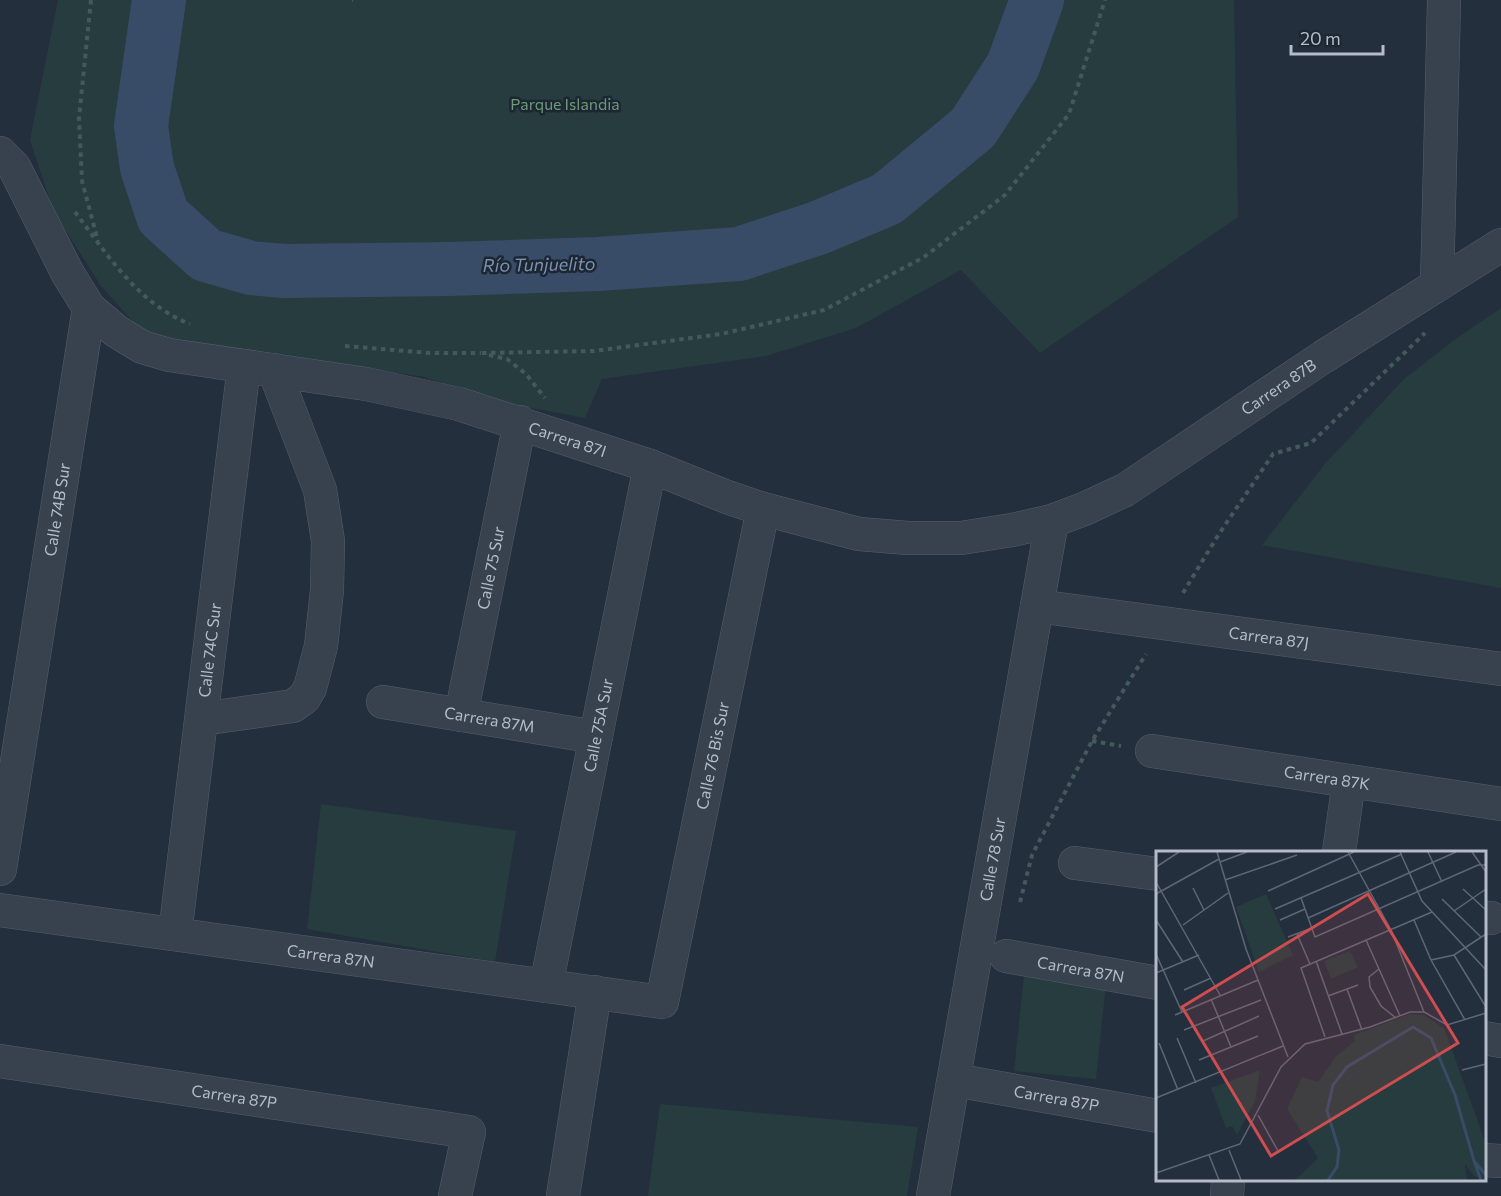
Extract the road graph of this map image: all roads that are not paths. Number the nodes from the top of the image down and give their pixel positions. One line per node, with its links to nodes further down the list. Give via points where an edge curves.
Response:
1 (1444, 2): 4 (street)
2 (7, 160): 5 (street)
3 (1501, 245): 4 (street, Carrera 87B)
4 (1437, 285): 10 (street, Carrera 87B, via 1125,490)
5 (89, 308): 6 (street, Carrera 87I, via 142,347 169,355); 22 (street, Calle 74B Sur)
6 (259, 368): 7 (street, Carrera 87I, via 413,393); 15 (street, Calle 74C Sur); 15 (street, via 320,490 328,541 321,646 310,688 293,706)
7 (520, 422): 8 (street, Carrera 87I); 14 (street, Calle 75 Sur)
8 (650, 466): 9 (street, Carrera 87I); 16 (street, Calle 75A Sur)
9 (762, 509): 10 (street, Carrera 87I, via 859,534 908,538 961,538); 30 (street, Calle 76 Bis Sur)
10 (1052, 521): 11 (street, Calle 78 Sur)
11 (1037, 606): 12 (street, Carrera 87J); 34 (street, Calle 78 Sur)
12 (1501, 669)
13 (383, 702): 14 (street, Carrera 87M)
14 (461, 715): 16 (street, Carrera 87M)
15 (202, 718): 25 (street, Calle 74C Sur)
16 (596, 737): 28 (street, Calle 75A Sur)
17 (1152, 751): 18 (street, Carrera 87K)
18 (1349, 781): 19 (street, Carrera 87K); 20 (street)
19 (1501, 804)
20 (1339, 851)
21 (1076, 863): 23 (street)
22 (0, 869)
23 (1156, 874)
24 (0, 910): 25 (street, Carrera 87N)
25 (175, 934): 28 (street, Carrera 87N)
26 (1006, 956): 27 (street, Carrera 87N)
27 (1156, 983)
28 (546, 986): 29 (street, Carrera 87N)
29 (595, 993): 30 (street, Carrera 87N); 40 (street)
30 (662, 1002)
31 (1486, 1038): 32 (street)
32 (1501, 1041)
33 (0, 1061): 39 (street, Carrera 87P, via 469,1132)
34 (954, 1080): 35 (street, Carrera 87P); 41 (street, Calle 78 Sur)
35 (1156, 1116)
36 (1486, 1160): 37 (street)
37 (1501, 1161)
38 (1228, 1181): 42 (street)
39 (455, 1196)
40 (563, 1196)
41 (933, 1196)
42 (1227, 1196)

